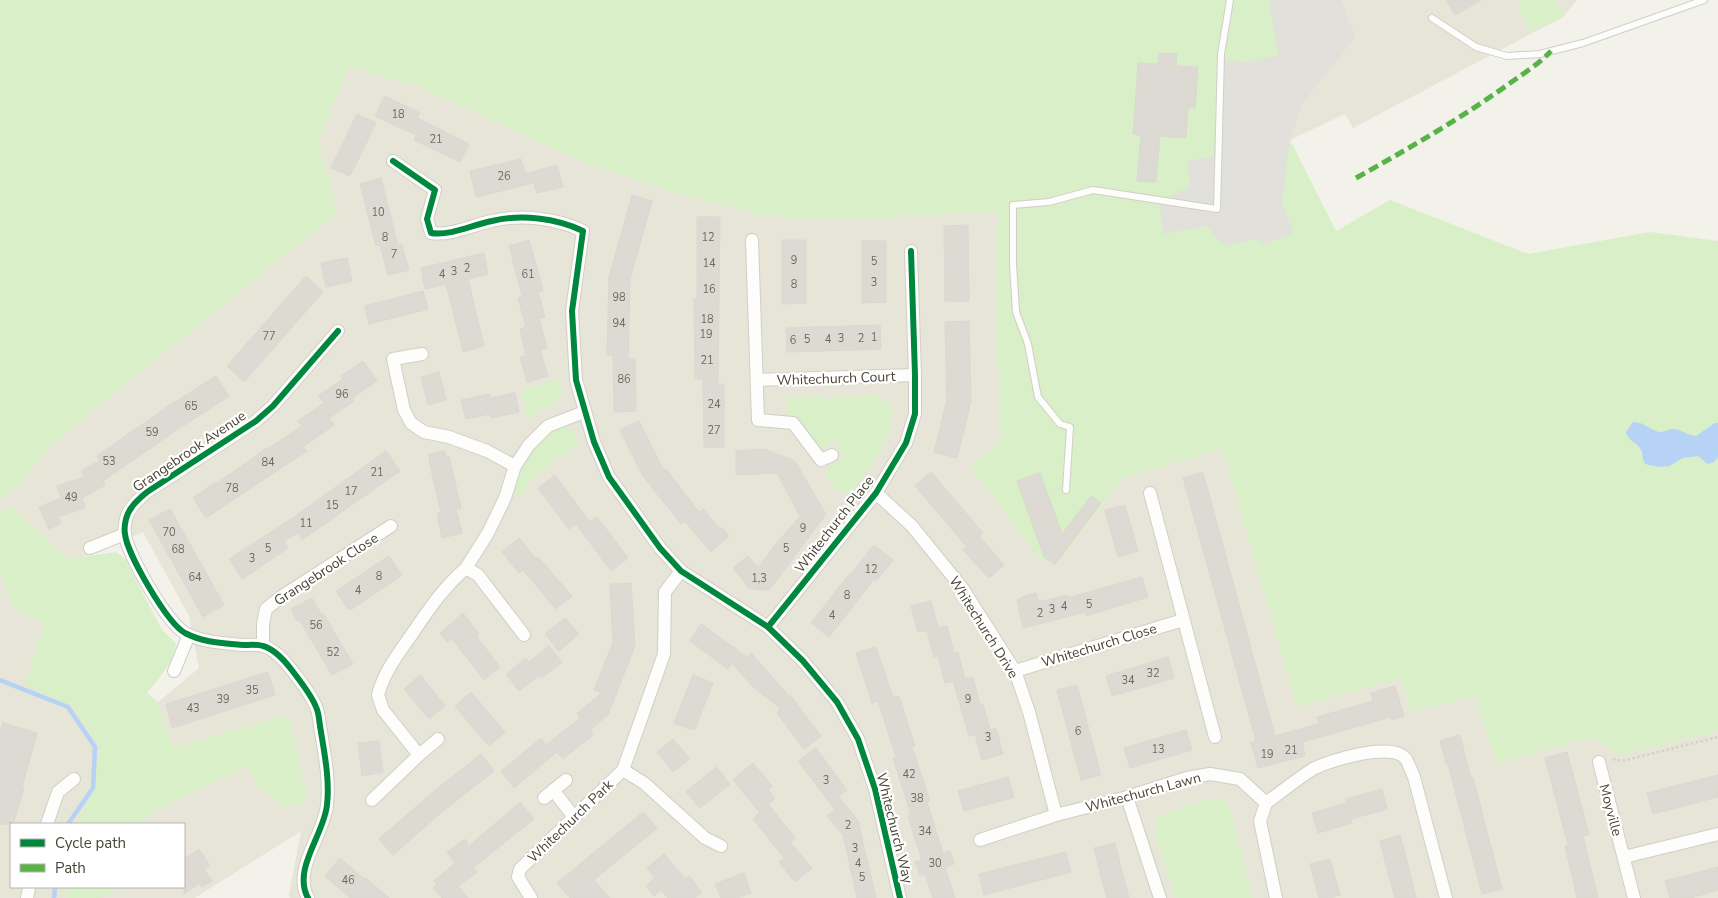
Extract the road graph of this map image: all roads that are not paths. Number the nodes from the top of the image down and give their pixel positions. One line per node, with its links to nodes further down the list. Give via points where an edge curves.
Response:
1 (1230, 0): 14 (lane, via 1221,54 1217,208 1093,190 1049,202 1013,205 1016,312 1028,344 1038,397 1060,424 1070,427)
2 (1704, 0): 3 (lane, via 1540,54 1507,56 1476,47)
3 (1432, 18)
4 (392, 161): 11 (street, Whitechurch Way, via 435,190 427,219 431,233 442,235 493,220 516,218 545,219 583,231 572,311 576,380)
5 (752, 240): 10 (street, Whitechurch Court)
6 (910, 251): 9 (street, Whitechurch Place)
7 (338, 331): 18 (street, Grangebrook Avenue, via 256,421 133,504 126,518)
8 (422, 354): 13 (street, via 393,359 404,410 411,423 424,432 487,451)
9 (915, 375): 10 (street, Whitechurch Court); 16 (street, Whitechurch Place, via 915,414 906,443)
10 (757, 380): 12 (street, Whitechurch Court, via 758,420 793,423 821,460)
11 (584, 412): 13 (street, via 548,426 529,445); 21 (street, Whitechurch Way, via 609,477 660,548)
12 (832, 454)
13 (515, 466): 20 (street, via 505,498)
14 (1066, 490)
15 (1150, 492): 22 (street)
16 (876, 493): 23 (street, Whitechurch Place); 28 (street, Whitechurch Drive, via 912,526 963,589)
17 (391, 526): 26 (street, Grangebrook Close, via 266,609)
18 (125, 534): 19 (street); 24 (street, via 146,582 170,619)
19 (90, 548)
20 (466, 568): 25 (street, via 478,575); 31 (street, via 433,603 387,669 380,686 378,695 383,710)
21 (681, 571): 23 (street, Whitechurch Way); 33 (street, Whitechurch Park, via 665,592 664,654)
22 (1183, 620): 28 (street, Whitechurch Close); 29 (street)
23 (768, 627): 48 (street, Whitechurch Way, via 803,661 837,702 858,739 875,790)
24 (189, 635): 26 (street, via 217,643); 27 (street)
25 (524, 635)
26 (263, 646): 46 (street, via 279,655 317,708 328,781 327,805 322,828 303,876)
27 (174, 670)
28 (1015, 671): 39 (street, Whitechurch Drive)
29 (1215, 737)
30 (438, 739): 31 (street)
31 (418, 755): 37 (street)
32 (1599, 762): 45 (street, Moyville)
33 (623, 770): 40 (street, Whitechurch Park); 44 (street, Whitechurch Park, via 644,783 705,838)
34 (74, 779): 41 (street, via 58,792)
35 (566, 780): 40 (street, via 548,794)
36 (1127, 797): 38 (street, Whitechurch Lawn, via 1210,774 1240,779); 39 (street, Whitechurch Lawn); 49 (street)
37 (372, 800)
38 (1266, 803): 50 (street, via 1260,821); 51 (street, via 1314,770 1340,758 1394,752 1405,758 1414,777)
39 (1056, 815): 43 (street, Whitechurch Lawn)
40 (574, 817): 47 (street, Whitechurch Park, via 520,868 518,877)
41 (47, 823)
42 (1718, 834): 45 (street)
43 (980, 840)
44 (721, 846)
45 (1624, 857): 52 (street, Moyville)
46 (308, 898)
47 (531, 898)
48 (900, 898)
49 (1160, 898)
50 (1276, 898)
51 (1446, 898)
52 (1634, 898)

